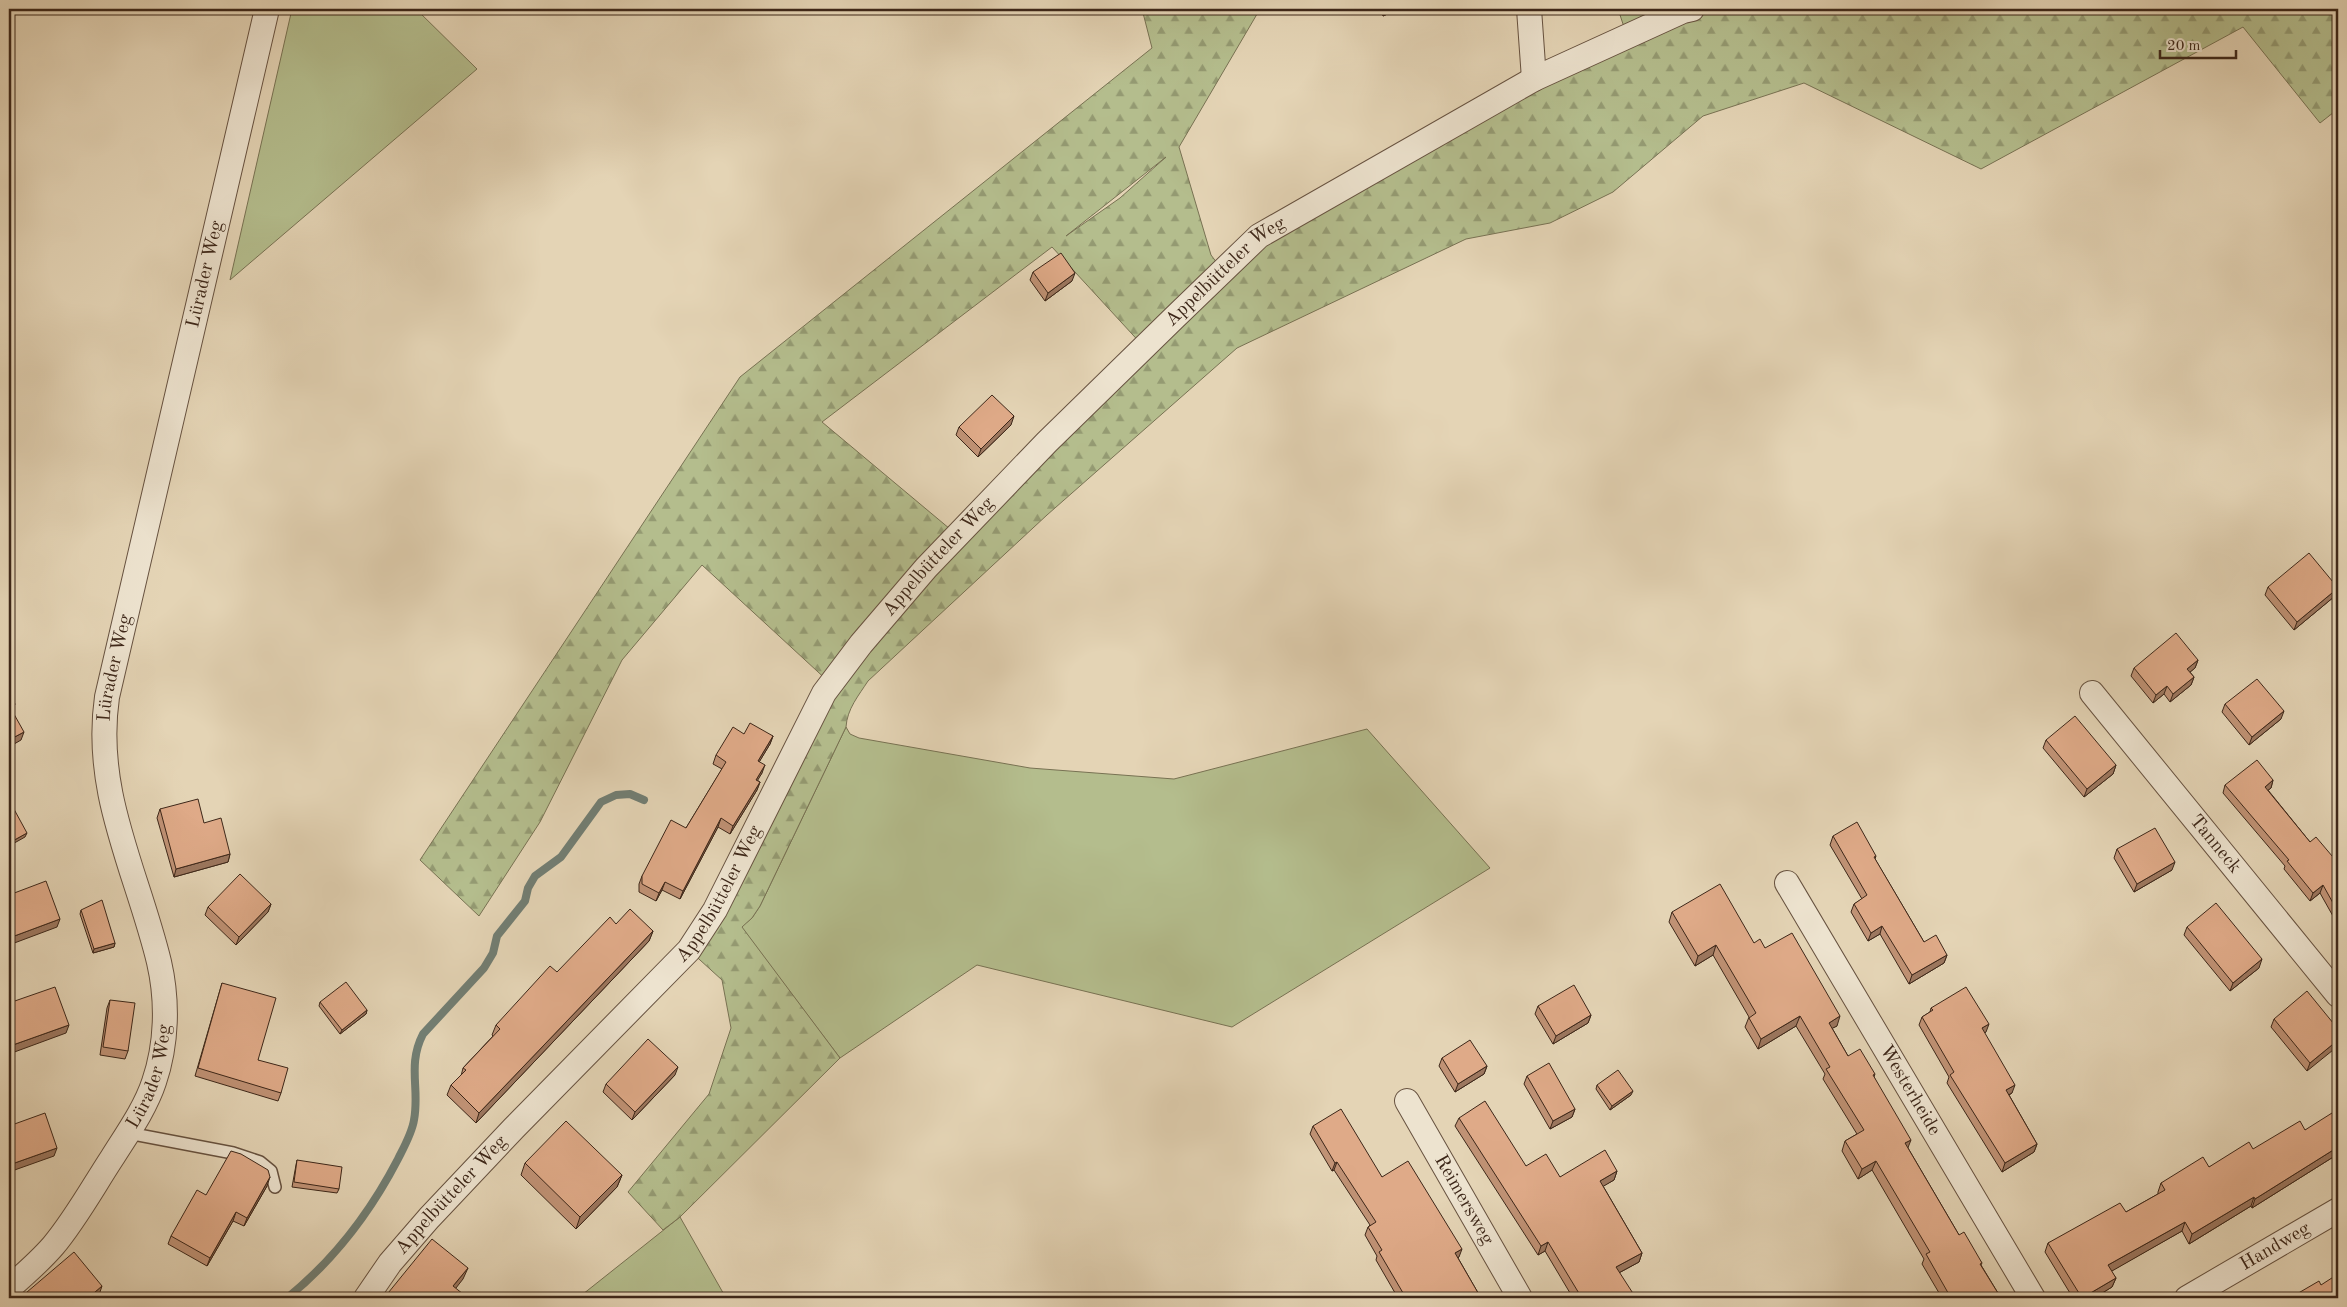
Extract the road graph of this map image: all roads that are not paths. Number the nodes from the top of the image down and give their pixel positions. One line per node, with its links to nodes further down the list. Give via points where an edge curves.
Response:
1 (267, 9): 9 (street, Lürader Weg, via 103,722 106,774 159,962 165,1002 154,1082)
2 (1529, 9): 4 (street)
3 (1692, 9): 4 (street, Appelbütteler Weg, via 1683,10)
4 (1534, 79): 13 (street, Appelbütteler Weg, via 1259,236 1047,442 926,568 824,692 715,910 689,950 429,1218 390,1263)
5 (2092, 693): 7 (street, Tanneck)
6 (1787, 883): 15 (street, Westerheide)
7 (2338, 995)
8 (1406, 1100): 14 (street, Reimersweg)
9 (128, 1133): 10 (lane, via 233,1153 260,1162 271,1171); 12 (street, Lürader Weg, via 53,1246)
10 (275, 1187)
11 (2338, 1210): 16 (street, Handweg)
12 (9, 1288)
13 (366, 1298)
14 (1520, 1298)
15 (2032, 1298)
16 (2187, 1298)

